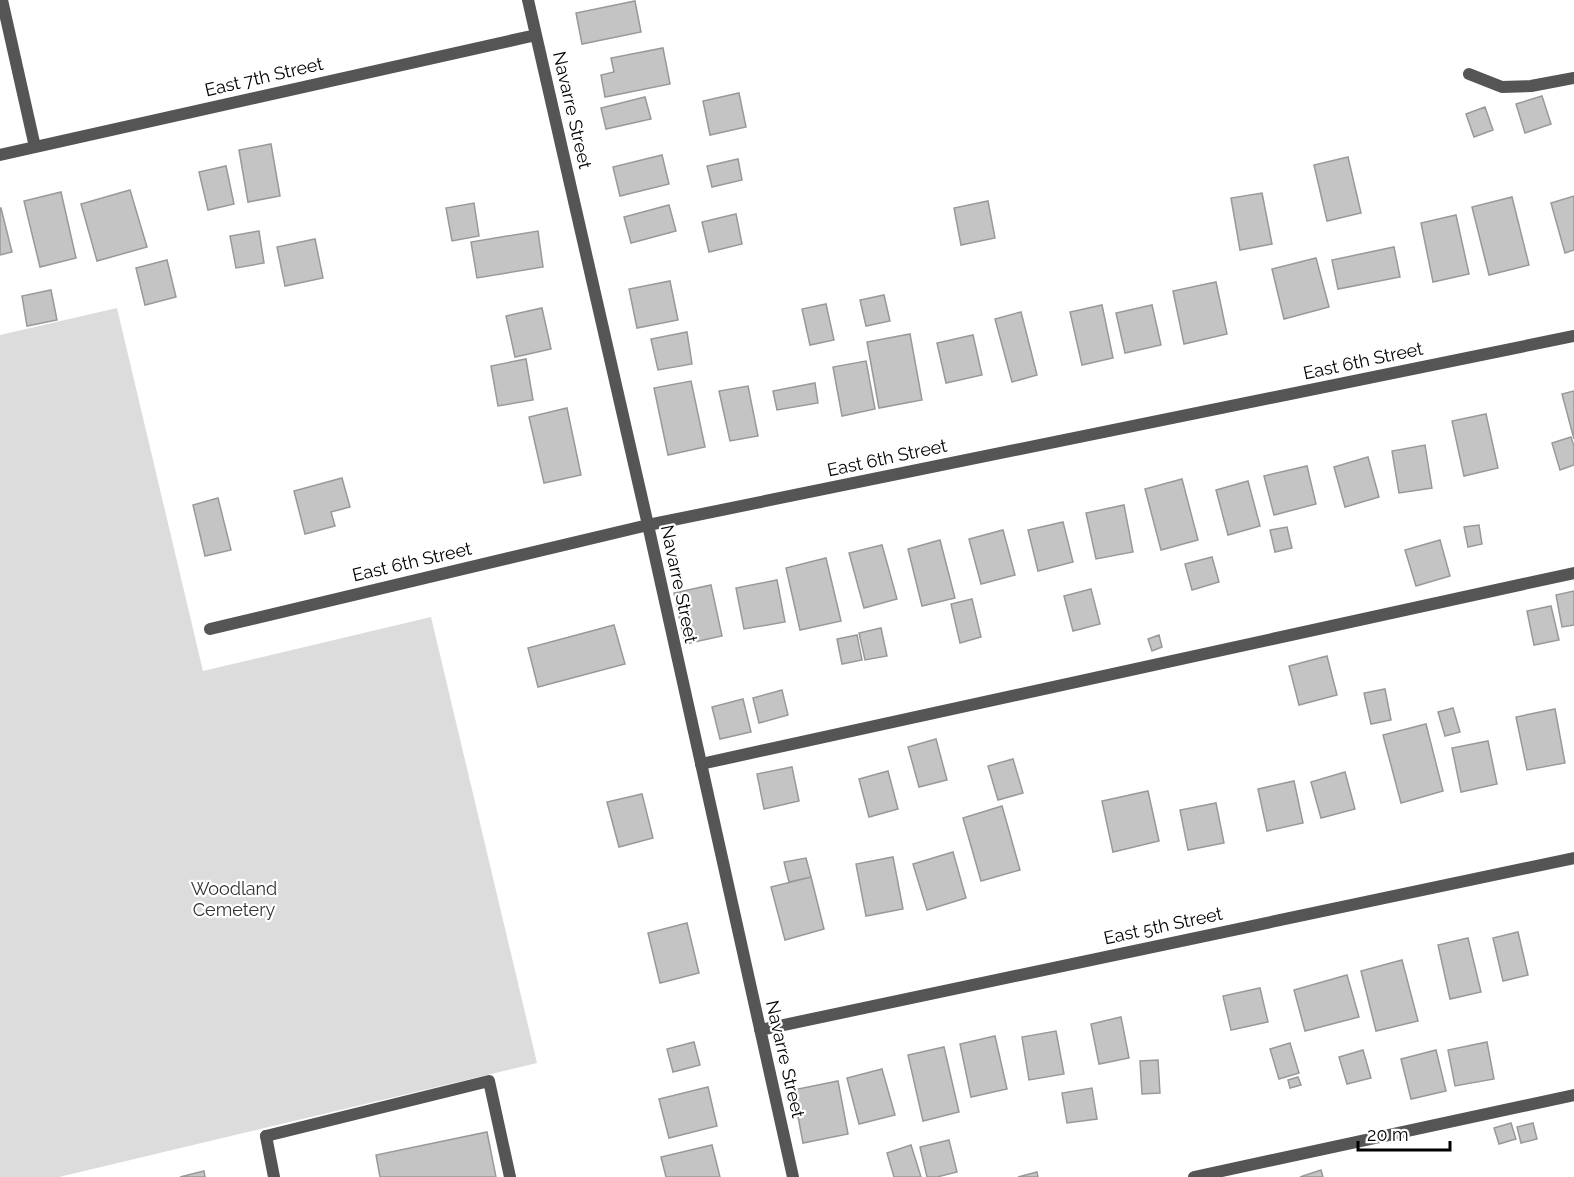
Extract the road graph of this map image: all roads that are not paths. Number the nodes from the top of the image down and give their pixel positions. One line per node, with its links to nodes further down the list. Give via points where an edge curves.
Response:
1 (2, 0): 6 (street)
2 (528, 0): 3 (street, Navarre Street)
3 (536, 35): 6 (street, East 7th Street); 9 (street, Navarre Street)
4 (1469, 74): 5 (street, via 1502,87)
5 (1574, 78)
6 (35, 147): 7 (street, East 7th Street)
7 (0, 155)
8 (1574, 336): 9 (street, East 6th Street)
9 (648, 525): 11 (street, East 6th Street); 12 (street, Navarre Street)
10 (1574, 573): 12 (street)
11 (210, 629)
12 (701, 764): 14 (street, Navarre Street)
13 (1574, 858): 14 (street, East 5th Street)
14 (760, 1030): 18 (street, Navarre Street)
15 (1574, 1095): 19 (street)
16 (274, 1177): 17 (street, via 266,1136 489,1081)
17 (510, 1177)
18 (793, 1177)
19 (1194, 1177)

